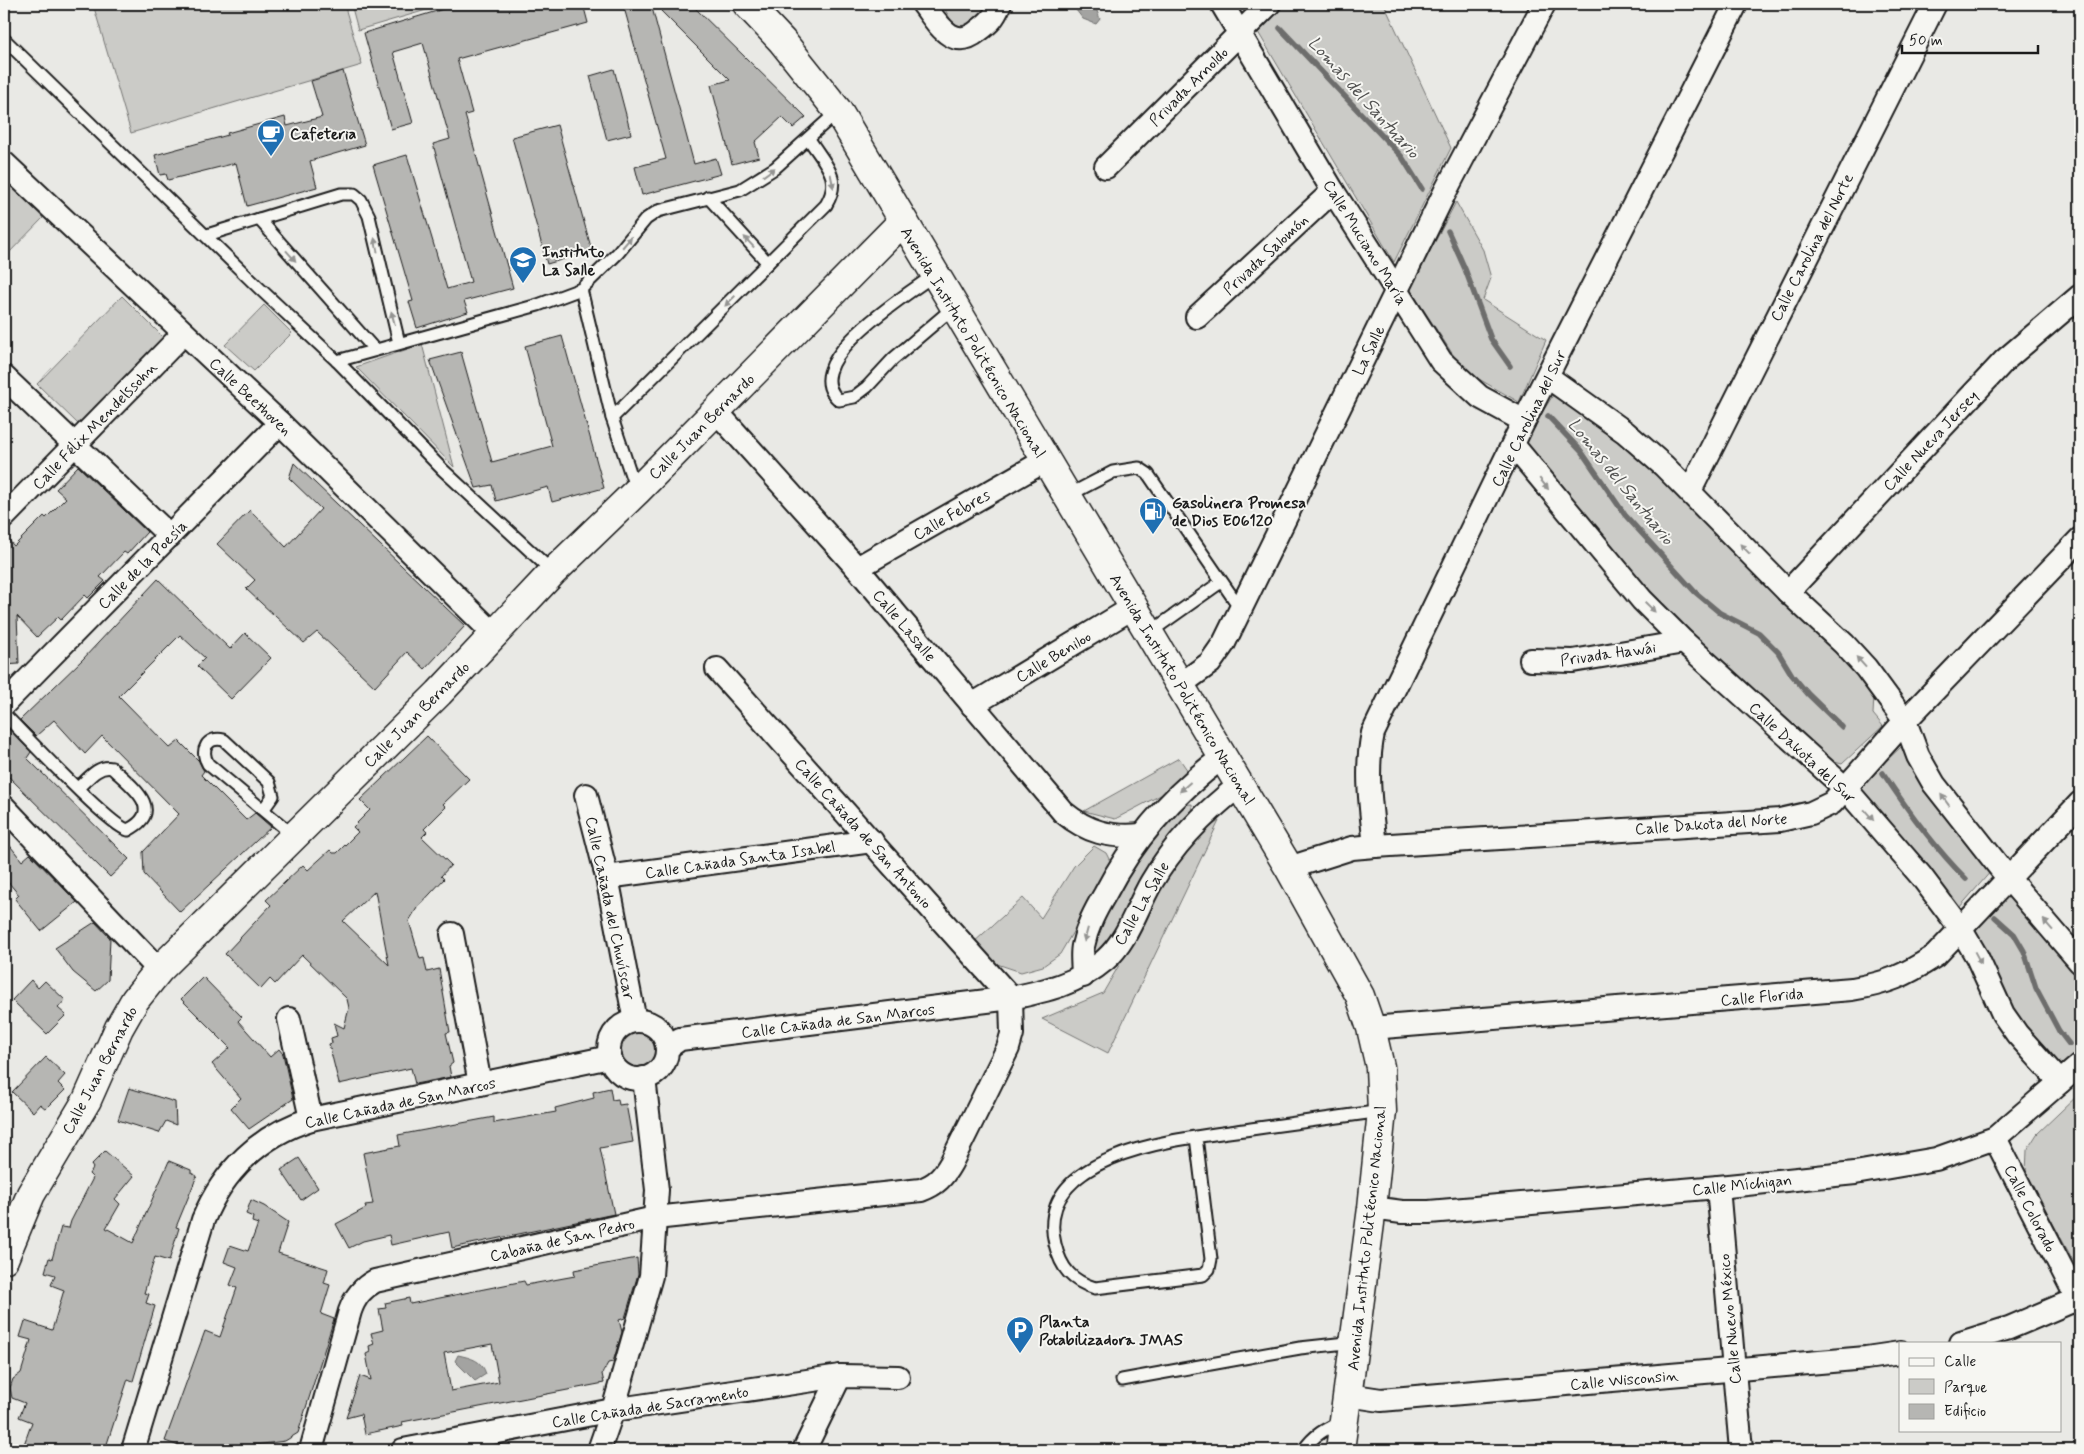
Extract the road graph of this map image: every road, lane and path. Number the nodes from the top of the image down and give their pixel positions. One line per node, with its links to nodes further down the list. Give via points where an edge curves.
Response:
1 (747, 4): 11 (main road, Avenida Instituto Politécnico Nacional, via 782,41)
2 (923, 4): 3 (street, via 942,28 963,39 993,18)
3 (1000, 4)
4 (1222, 4): 9 (street, Calle Muciano María)
5 (1268, 4): 9 (street, Privada Arnoldo)
6 (1544, 4): 23 (street, La Salle, via 1444,192)
7 (1736, 4): 32 (street, Calle Carolina del Sur)
8 (1935, 4): 41 (street, Calle Carolina del Norte)
9 (1240, 33): 14 (street, Privada Arnoldo); 15 (street, Calle Muciano María)
10 (4, 39): 19 (lane)
11 (838, 111): 12 (lane); 18 (main road, Avenida Instituto Politécnico Nacional)
12 (809, 139): 16 (lane, one-way to 12, via 740,190 756,181); 20 (lane, one-way to 20, via 830,172 834,190 826,205)
13 (4, 162): 27 (street, Calle Beethoven)
14 (1106, 167)
15 (1333, 191): 23 (street, Calle Muciano María); 26 (street, Privada Salomón)
16 (708, 196): 20 (lane, one-way to 16); 22 (lane, one-way to 16, via 658,210)
17 (259, 219): 19 (lane); 28 (lane, one-way to 17, via 369,216 358,197 341,194); 29 (lane, one-way to 29)
18 (902, 222): 21 (main road, Avenida Instituto Politécnico Nacional); 33 (main road, Calle Juan Bernardo)
19 (207, 235): 30 (lane, via 258,288)
20 (768, 263): 34 (lane, one-way to 34)
21 (934, 275): 25 (main road, Avenida Instituto Politécnico Nacional); 25 (lane, via 878,316 838,356 829,373 827,384 831,393 839,400 854,397)
22 (581, 289): 28 (lane); 34 (lane)
23 (1396, 293): 35 (street, Calle Muciano María, via 1441,361 1459,379 1480,397); 51 (street, La Salle)
24 (2080, 296): 49 (street, Calle Nueva Jersey, via 2004,360)
25 (954, 307): 39 (main road, Avenida Instituto Politécnico Nacional)
26 (1197, 317)
27 (184, 333): 36 (street, Calle Beethoven); 37 (street, Calle Félix Mendelssohn)
28 (399, 343): 29 (lane)
29 (375, 350): 30 (lane)
30 (337, 361): 47 (lane, via 444,470)
31 (4, 377): 37 (street)
32 (1548, 377): 35 (street, Calle Carolina del Sur); 41 (street, via 1625,432)
33 (716, 411): 40 (main road, Calle Juan Bernardo); 46 (street, Calle Lasalle)
34 (612, 418): 40 (lane)
35 (1524, 421): 38 (street, Calle Carolina del Sur)
36 (280, 423): 44 (street, Calle de la Poesía); 53 (street, Calle Beethoven)
37 (74, 446): 43 (street, Calle Félix Mendelssohn); 44 (street)
38 (1514, 446): 54 (street, Calle Dakota del Sur, one-way to 54, via 1606,559); 73 (street, Calle Carolina del Sur, via 1373,733 1368,778)
39 (1046, 460): 42 (main road, Avenida Instituto Politécnico Nacional); 46 (street, Calle Febres)
40 (637, 491): 47 (main road, Calle Juan Bernardo)
41 (1690, 491): 49 (street, one-way to 41)
42 (1067, 496): 48 (lane, via 1113,472 1139,468 1148,474); 50 (main road, Avenida Instituto Politécnico Nacional)
43 (4, 517)
44 (170, 536): 58 (street, Calle de la Poesía)
45 (2080, 539): 61 (street, Calle Dakota del Norte)
46 (857, 568): 59 (street, Calle Lasalle)
47 (553, 572): 53 (main road, Calle Juan Bernardo)
48 (1221, 582): 51 (lane); 52 (lane)
49 (1788, 592): 61 (street, one-way to 49, via 1866,668)
50 (1134, 607): 52 (main road, Avenida Instituto Politécnico Nacional); 59 (street, Calle Beniloo)
51 (1240, 608): 57 (street, La Salle, via 1210,664)
52 (1149, 633): 57 (main road, Avenida Instituto Politécnico Nacional)
53 (494, 634): 71 (main road, Calle Juan Bernardo)
54 (1684, 642): 55 (street, Privada Hawái, via 1573,661); 65 (street, Calle Dakota del Sur)
55 (1531, 660)
56 (717, 669): 72 (street, Calle Cañada de San Antonio)
57 (1180, 685): 62 (main road, Avenida Instituto Politécnico Nacional)
58 (4, 704)
59 (972, 704): 70 (street, Calle Lasalle, via 1063,812 1097,833)
60 (4, 714): 64 (lane)
61 (1906, 722): 65 (street, Calle Dakota del Norte); 77 (street, one-way to 61, via 1934,784 1918,756)
62 (1223, 757): 63 (main road, Avenida Instituto Politécnico Nacional); 70 (street, Calle La Salle, one-way to 70, via 1178,794)
63 (1240, 784): 74 (main road, Avenida Instituto Politécnico Nacional); 78 (street, Calle La Salle, via 1188,831 1168,856)
64 (78, 788): 64 (lane, via 98,769 112,768 144,799 144,813 133,827 128,830 121,828)
65 (1846, 789): 73 (street, Calle Dakota del Norte, via 1832,803 1780,820); 79 (street, Calle Dakota del Sur, one-way to 79, via 1921,876)
66 (586, 796): 76 (street, Calle Cañada del Chuvíscar)
67 (2080, 803): 77 (street, Calle Florida)
68 (4, 807): 82 (street)
69 (263, 810): 69 (lane, via 273,796 269,782 224,740 217,738 210,742 203,756 208,764); 71 (lane)
70 (1141, 835): 75 (street, Calle La Salle)
71 (294, 836): 82 (main road, Calle Juan Bernardo)
72 (872, 841): 76 (street, Calle Cañada Santa Isabel); 84 (street, Calle Cañada de San Antonio)
73 (1375, 846): 74 (street, Calle Dakota del Norte, via 1352,848)
74 (1289, 868): 87 (main road, Avenida Instituto Politécnico Nacional, via 1360,996)
75 (1114, 876): 78 (street); 83 (street, Calle La Salle, one-way to 83, via 1089,921 1082,948)
76 (608, 877): 86 (street, Calle Cañada del Chuvíscar)
77 (2008, 878): 79 (street, Calle Florida); 81 (street, one-way to 77)
78 (1146, 893): 83 (street, Calle La Salle, via 1124,938 1106,960)
79 (1960, 928): 87 (street, Calle Florida, via 1935,956 1908,974 1885,983 1852,989); 92 (street, Calle Dakota del Sur, one-way to 92, via 2003,1014)
80 (452, 934): 93 (street)
81 (2080, 962)
82 (159, 970): 101 (main road, Calle Juan Bernardo, via 135,1000 119,1028 87,1100 31,1194)
83 (1083, 976): 84 (street, Calle La Salle, via 1053,989)
84 (1011, 998): 88 (street, Calle Cañada de San Marcos, via 680,1039); 100 (street, Cabaña de San Pedro, via 1012,1034 1008,1048 952,1163 934,1185 921,1190)
85 (289, 1019): 95 (street)
86 (634, 1021): 88 (street, via 652,1025 665,1038); 89 (street, via 617,1030 612,1038)
87 (1371, 1028): 94 (main road, Avenida Instituto Politécnico Nacional, via 1380,1067)
88 (667, 1048): 91 (street, via 663,1064 652,1076)
89 (610, 1057): 91 (street, via 619,1072 635,1079); 93 (street, Calle Cañada de San Marcos)
90 (2080, 1065): 92 (street, Calle Míchigan)
91 (644, 1078): 100 (street, via 657,1190)
92 (2060, 1082): 97 (street, Calle Míchigan)
93 (480, 1084): 95 (street, Calle Cañada de San Marcos)
94 (1382, 1110): 96 (lane); 99 (main road, Avenida Instituto Politécnico Nacional)
95 (311, 1119): 112 (street, Calle Cañada de San Marcos, via 289,1126 265,1140 224,1179 213,1196)
96 (1196, 1137): 96 (lane, via 1126,1152 1104,1161 1068,1186 1052,1215 1053,1237 1065,1271 1079,1283 1095,1288 1203,1275 1209,1269 1211,1259)
97 (1995, 1138): 98 (street, Calle Míchigan, via 1936,1159 1856,1173); 102 (street, Calle Colorado)
98 (1718, 1187): 99 (street, Calle Míchigan, via 1429,1212); 106 (street, Calle Nuevo México)
99 (1372, 1208): 103 (main road, Avenida Instituto Politécnico Nacional)
100 (655, 1218): 111 (street, via 651,1276); 113 (street, Cabaña de San Pedro, via 388,1278 365,1287 350,1311)
101 (4, 1258)
102 (2079, 1301): 104 (street)
103 (1355, 1342): 109 (lane, via 1300,1348); 110 (main road, Avenida Instituto Politécnico Nacional)
104 (1964, 1342)
105 (1899, 1353): 106 (street, Calle Wisconsin)
106 (1734, 1369): 110 (street, Calle Wisconsin, via 1381,1400); 119 (street, Calle Nuevo México)
107 (840, 1376): 108 (street, Calle Cañada de Sacramento); 111 (street, Calle Cañada de Sacramento); 116 (street)
108 (898, 1377)
109 (1122, 1380)
110 (1346, 1408): 117 (lane); 118 (main road, Avenida Instituto Politécnico Nacional)
111 (613, 1410): 114 (street, Calle Cañada de Sacramento); 115 (street)
112 (133, 1450)
113 (311, 1450)
114 (403, 1450)
115 (599, 1450)
116 (804, 1450)
117 (1304, 1450)
118 (1340, 1450)
119 (1741, 1450)

